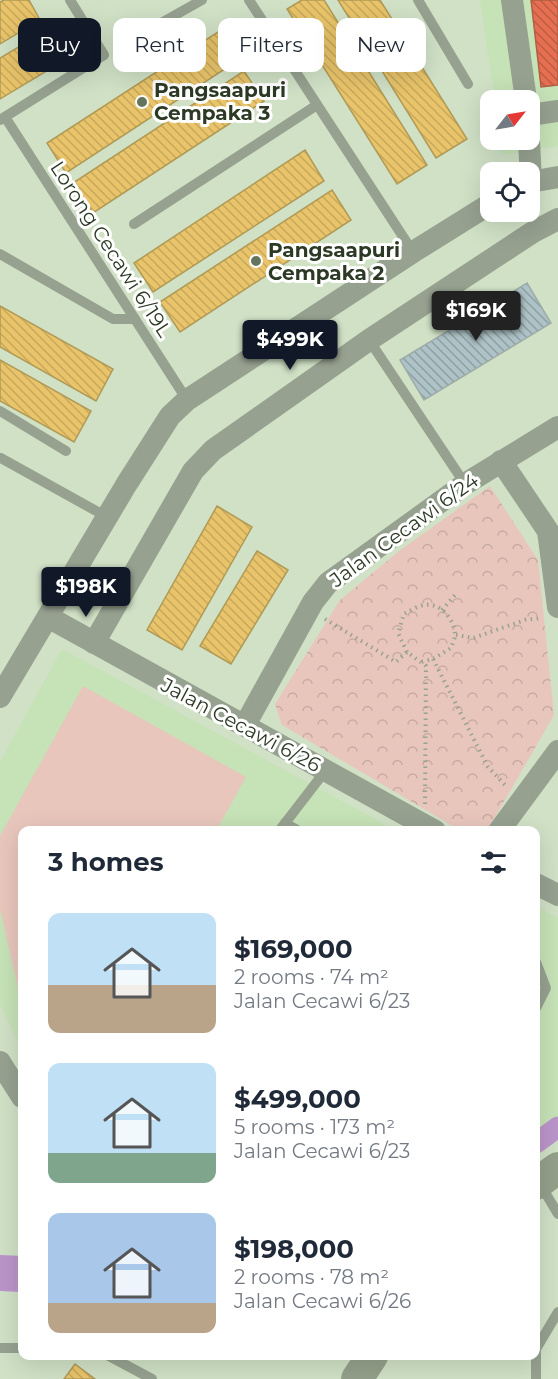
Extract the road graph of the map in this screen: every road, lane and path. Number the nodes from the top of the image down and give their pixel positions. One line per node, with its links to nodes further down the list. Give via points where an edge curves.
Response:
1 (70, 0): 12 (lane, via 104,55)
2 (202, 0): 6 (lane)
3 (249, 0): 9 (lane)
4 (418, 0): 7 (lane)
5 (512, 0): 8 (street)
6 (170, 18)
7 (468, 84)
8 (525, 90)
9 (317, 105): 17 (lane); 18 (lane)
10 (558, 111): 11 (street)
11 (540, 114)
12 (3, 119): 20 (lane, Lorong Cecawi 6/19L)
13 (558, 177): 14 (street)
14 (540, 180)
15 (480, 210): 18 (street)
16 (558, 219): 21 (street, via 532,232)
17 (134, 224)
18 (413, 252): 22 (street)
19 (0, 254): 20 (lane, via 113,319)
20 (135, 319): 22 (lane, Lorong Cecawi 6/19L)
21 (369, 340): 28 (lane); 36 (street, via 213,450 193,471)
22 (187, 400): 29 (street, via 170,416)
23 (0, 411): 25 (lane)
24 (558, 427): 27 (street, Jalan Cecawi 6/24)
25 (66, 451)
26 (1, 458): 29 (lane)
27 (501, 461): 28 (street, Jalan Cecawi 6/24); 33 (street, via 549,531)
28 (465, 484): 31 (street, Jalan Cecawi 6/24, via 328,583)
29 (107, 517): 34 (street)
30 (455, 595): 32 (path)
31 (309, 610): 37 (path, via 396,662); 41 (street, Jalan Cecawi 6/24)
32 (442, 610): 35 (path); 37 (path, via 431,605 419,606 404,614 398,633)
33 (553, 612): 35 (path, via 472,638)
34 (48, 617): 36 (street, Jalan Cecawi 6/26); 40 (street)
35 (456, 635): 38 (path, via 451,648)
36 (94, 643): 41 (street, Jalan Cecawi 6/26)
37 (408, 652): 39 (path)
38 (433, 658): 39 (path); 44 (path, via 488,767)
39 (420, 662): 47 (path, via 426,666)
40 (0, 697)
41 (245, 725): 43 (street, Jalan Cecawi 6/26)
42 (558, 751): 44 (street)
43 (326, 770): 45 (lane); 46 (street, Jalan Cecawi 6/26)
44 (520, 802): 48 (street)
45 (283, 826)
46 (426, 826)
47 (430, 826)
48 (503, 826)
49 (540, 886): 50 (street)
50 (558, 895)
51 (540, 972): 52 (lane, via 546,988)
52 (540, 1000)
53 (0, 1062): 54 (street)
54 (18, 1090)
55 (544, 1178): 56 (lane)
56 (558, 1214)
57 (558, 1312): 58 (lane)
58 (540, 1342)
59 (0, 1348): 60 (lane)
60 (18, 1348)
61 (116, 1360): 64 (lane)
62 (369, 1360): 65 (street)
63 (536, 1360): 66 (lane)
64 (152, 1379)
65 (357, 1379)
66 (536, 1379)

